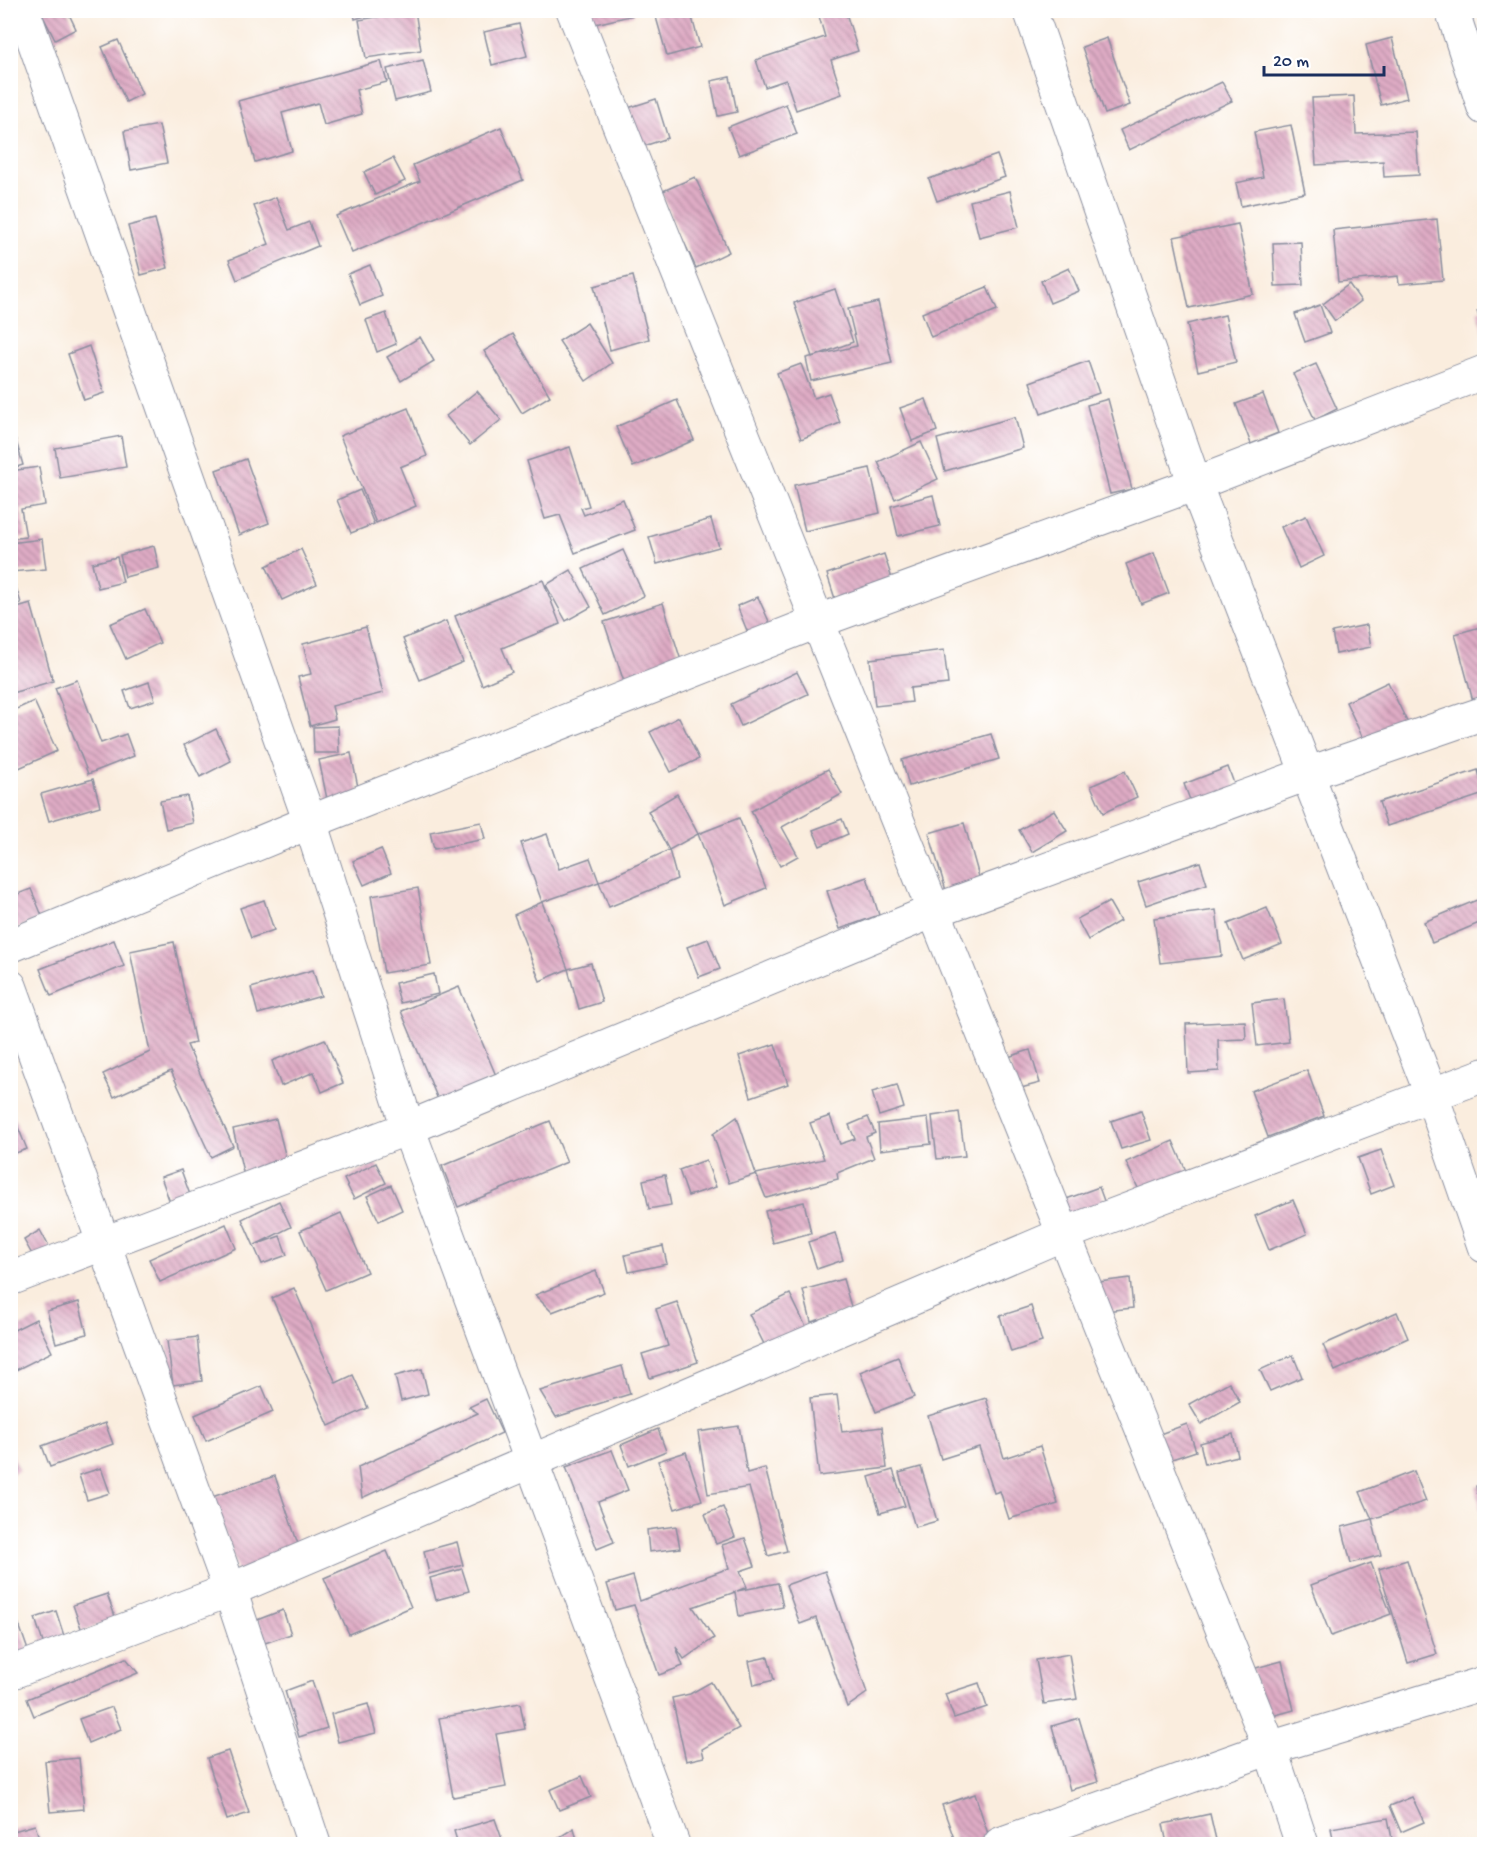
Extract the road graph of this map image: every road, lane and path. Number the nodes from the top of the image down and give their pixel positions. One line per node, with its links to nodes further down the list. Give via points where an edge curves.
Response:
1 (22, 10): 11 (street)
2 (573, 10): 8 (street)
3 (1030, 10): 7 (street)
4 (1452, 10): 5 (street)
5 (1485, 108)
6 (1485, 372): 7 (street)
7 (1195, 484): 8 (street); 10 (street)
8 (819, 621): 11 (street); 12 (street)
9 (1485, 713): 10 (street)
10 (1307, 774): 12 (street); 16 (street)
11 (310, 822): 13 (street); 17 (street)
12 (931, 912): 17 (street); 18 (street)
13 (10, 946)
14 (10, 986): 19 (street)
15 (1485, 1075): 16 (street)
16 (1432, 1096): 18 (street); 20 (street)
17 (408, 1128): 19 (street); 22 (street)
18 (1061, 1235): 22 (street); 26 (street)
19 (105, 1242): 21 (street); 23 (street)
20 (1485, 1246)
21 (10, 1280)
22 (531, 1463): 23 (street); 28 (street)
23 (230, 1590): 24 (street); 27 (street)
24 (10, 1673)
25 (1485, 1683): 26 (street)
26 (1270, 1748): 29 (street); 30 (street)
27 (314, 1845)
28 (673, 1845)
29 (1000, 1845)
30 (1302, 1845)

